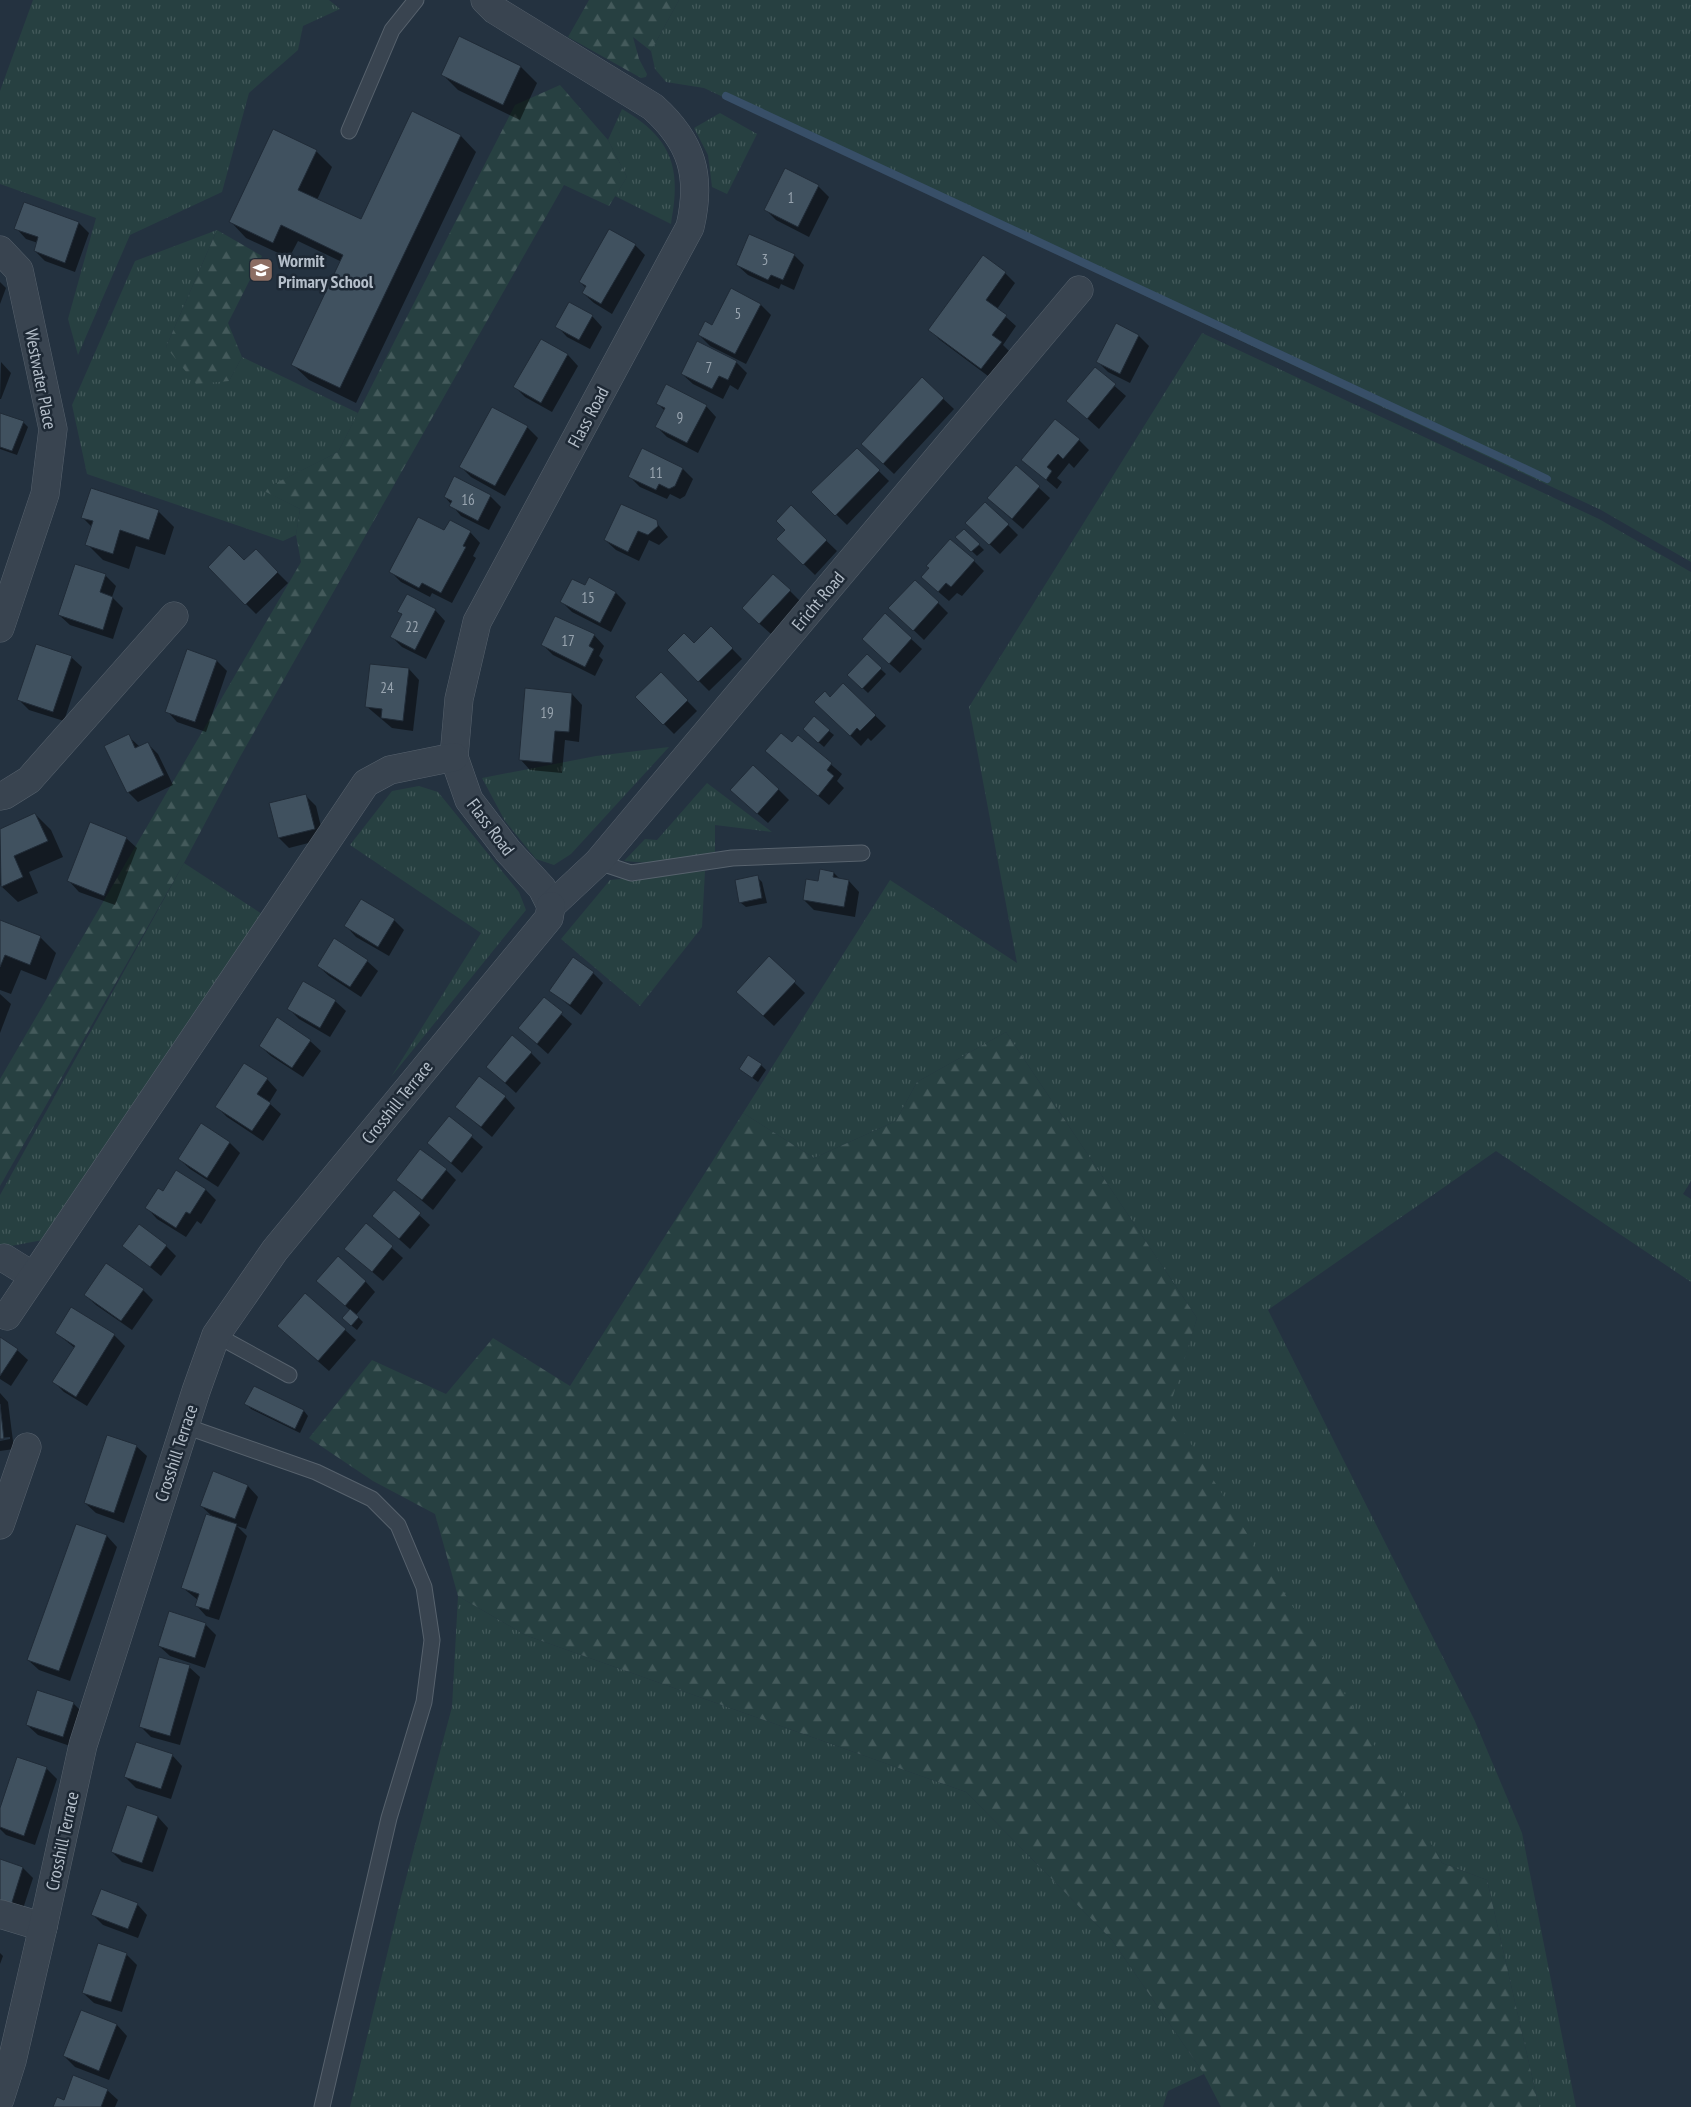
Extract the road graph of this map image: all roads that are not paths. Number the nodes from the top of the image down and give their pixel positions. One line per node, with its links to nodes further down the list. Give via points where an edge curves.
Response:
1 (416, 0): 3 (lane, via 392,30)
2 (485, 0): 8 (street, Flass Road, via 495,10 653,107 669,121 687,149 694,175 695,200 690,227 477,622 459,699)
3 (349, 131)
4 (0, 250): 7 (street, Westwater Place, via 19,270 53,429 45,494)
5 (1079, 290): 11 (street, Ericht Road)
6 (174, 616): 9 (street, via 29,780)
7 (0, 628)
8 (454, 757): 12 (street, Flass Road, via 469,800 508,851 542,888); 14 (street, via 390,770 366,784)
9 (0, 796)
10 (862, 853): 11 (lane, via 732,858 631,873)
11 (598, 862): 12 (street, Ericht Road)
12 (551, 906): 16 (street, Crosshill Terrace, via 549,918 275,1250)
13 (4, 1258): 14 (street)
14 (32, 1276): 15 (street)
15 (7, 1316)
16 (216, 1335): 17 (lane); 18 (street, Crosshill Terrace)
17 (289, 1375)
18 (185, 1426): 22 (street, Crosshill Terrace, via 83,1745); 24 (lane, via 316,1472 372,1499 398,1525 424,1587 432,1640 424,1702 389,1818)
19 (27, 1447): 20 (street)
20 (0, 1525)
21 (0, 1914): 22 (street)
22 (44, 1927): 23 (street, Crosshill Terrace)
23 (0, 2099)
24 (322, 2107)

